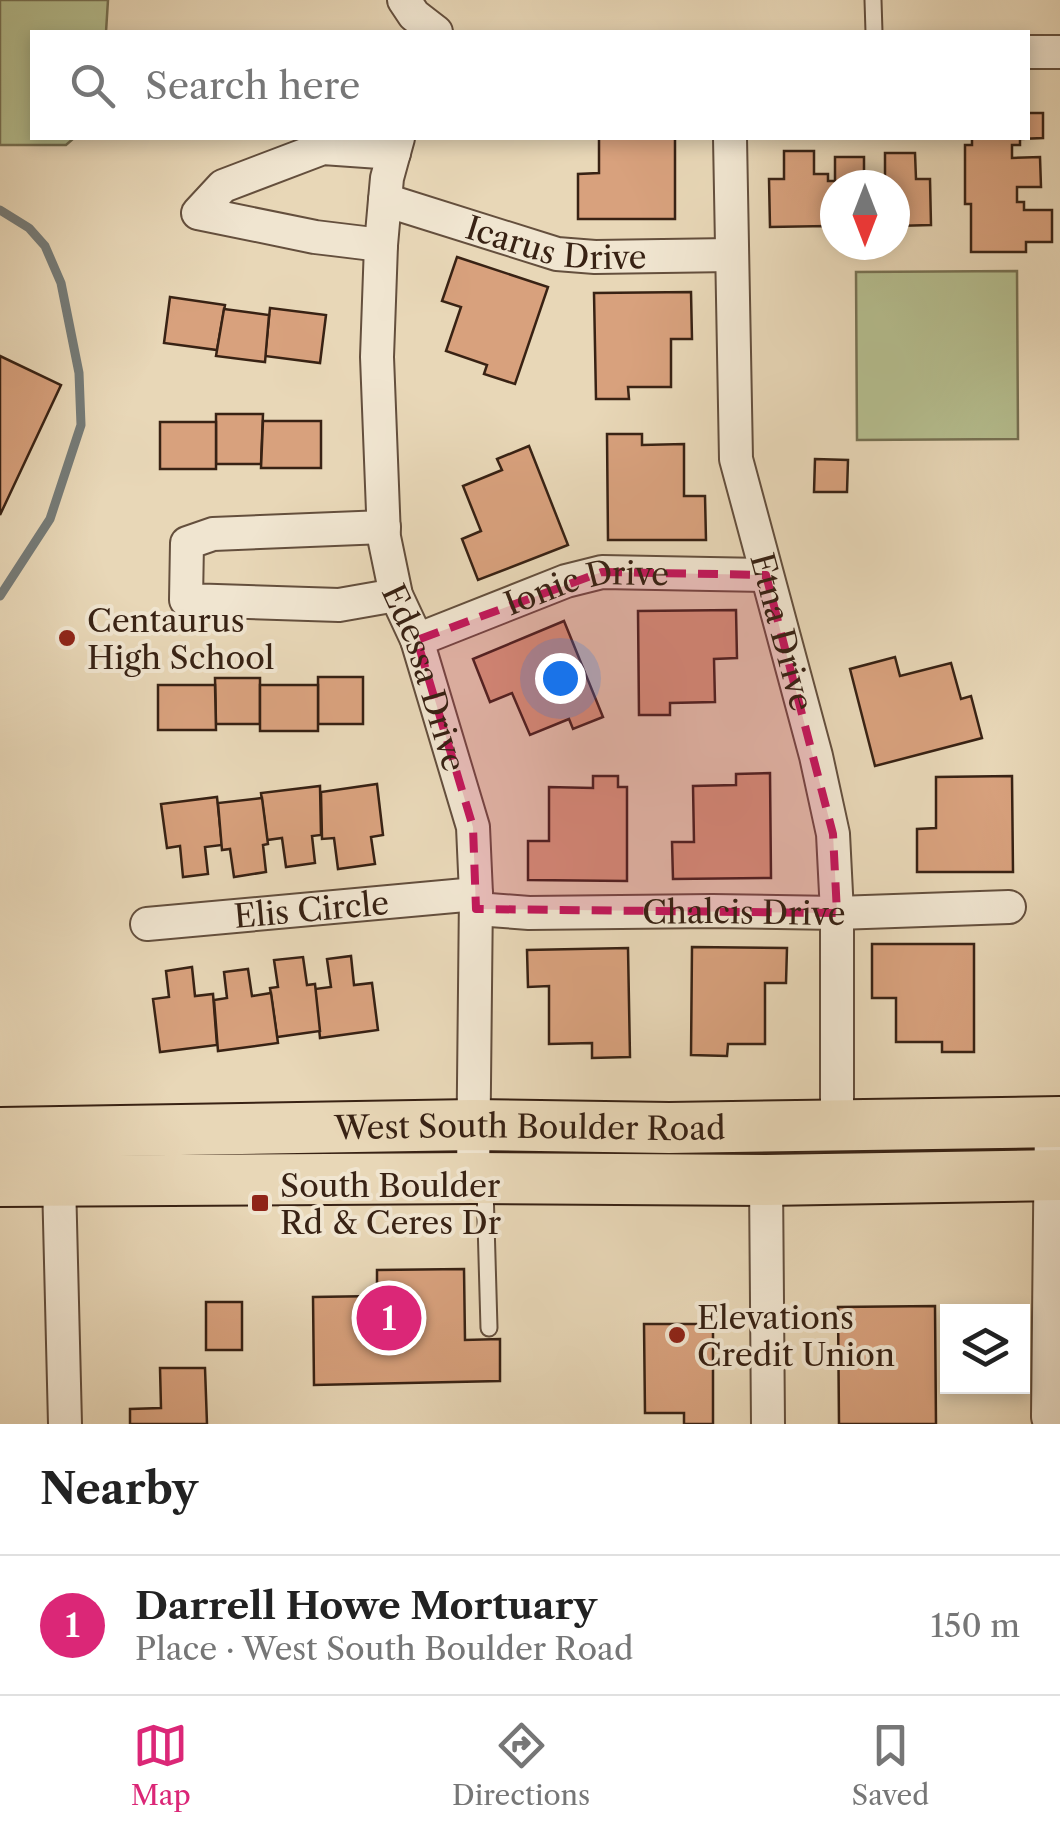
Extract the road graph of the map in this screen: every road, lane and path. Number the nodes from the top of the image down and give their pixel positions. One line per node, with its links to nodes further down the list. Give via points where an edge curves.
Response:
1 (404, 0): 3 (street)
2 (873, 0): 4 (lane)
3 (433, 30)
4 (874, 30)
5 (1030, 52): 6 (street)
6 (1060, 52)
7 (730, 140): 10 (street, Etna Drive)
8 (391, 167): 9 (street, Edessa Drive); 9 (street, Icarus Drive, via 324,148 223,186 198,214); 10 (street, Icarus Drive, via 558,254)
9 (381, 245): 11 (street, Edessa Drive, via 376,357)
10 (731, 255): 12 (street, Etna Drive, via 736,460)
11 (384, 527): 13 (street, Edessa Drive); 13 (street, via 212,534 187,544 186,600 339,604)
12 (766, 575): 14 (street, Ionic Drive, via 602,572); 17 (street, Etna Drive, via 833,834)
13 (396, 594): 14 (street, Edessa Drive)
14 (417, 640): 15 (street, Edessa Drive, via 472,827)
15 (476, 902): 17 (street, Chalcis Drive, via 530,913); 18 (street, Elis Circle); 20 (street, Edessa Drive)
16 (1009, 907): 17 (street, Chalcis Drive)
17 (837, 913): 21 (street, Etna Drive)
18 (147, 924)
19 (1055, 1122): 21 (main road, West South Boulder Road); 23 (street)
20 (473, 1125): 21 (main road, West South Boulder Road); 22 (main road, West South Boulder Road); 24 (street, Edessa Drive)
21 (837, 1125)
22 (0, 1133)
23 (1055, 1174): 25 (main road, West South Boulder Road); 31 (street)
24 (479, 1178): 25 (main road, West South Boulder Road); 27 (main road, West South Boulder Road); 28 (lane)
25 (766, 1180): 30 (street)
26 (0, 1181): 27 (main road, West South Boulder Road)
27 (59, 1181): 29 (street)
28 (489, 1328)
29 (65, 1424)
30 (768, 1424)
31 (1050, 1424)

